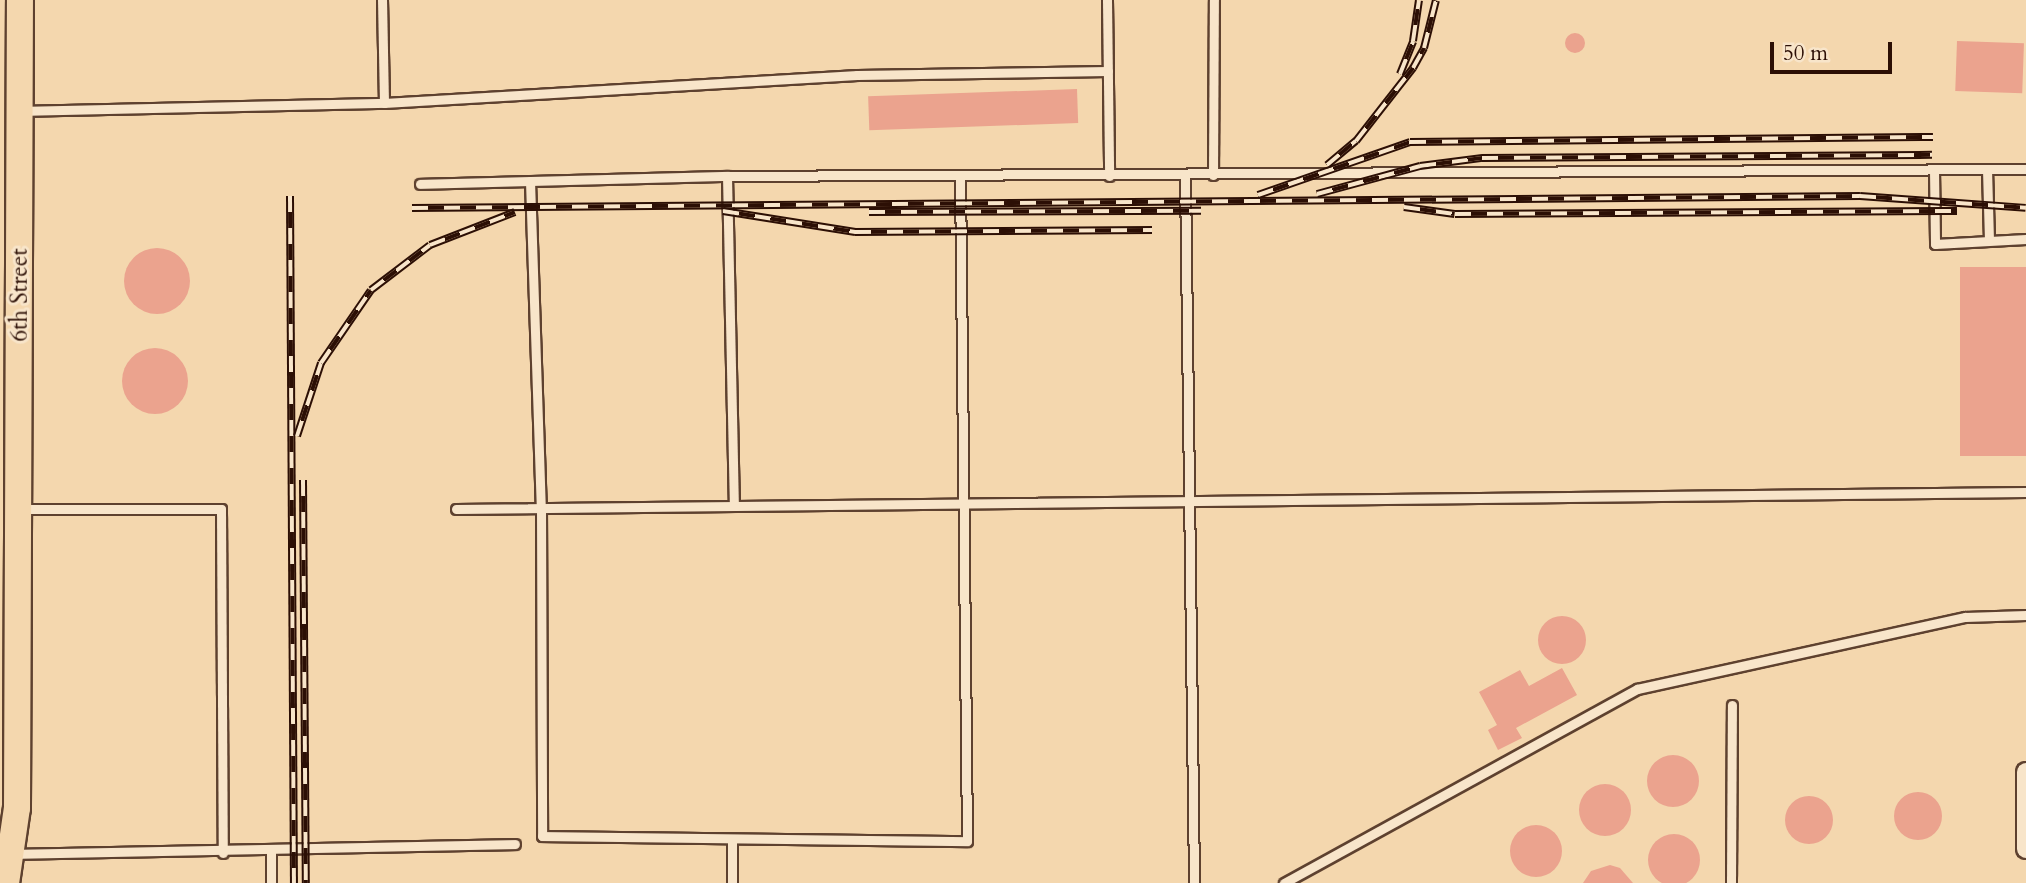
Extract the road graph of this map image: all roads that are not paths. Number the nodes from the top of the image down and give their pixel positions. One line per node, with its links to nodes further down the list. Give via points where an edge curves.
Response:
1 (20, 0): 7 (main road, 6th Street)
2 (382, 0): 6 (lane)
3 (1107, 0): 5 (lane)
4 (1214, 0): 12 (lane)
5 (1108, 71): 6 (lane, via 857,75); 15 (lane)
6 (384, 103): 7 (lane)
7 (10, 111): 25 (main road, 6th Street)
8 (2026, 169): 10 (lane)
9 (1934, 170): 10 (lane); 12 (lane); 18 (lane, via 1935,244 1952,246)
10 (1987, 170): 18 (lane)
11 (1185, 175): 12 (lane); 15 (lane); 21 (lane)
12 (1213, 175)
13 (727, 176): 14 (lane); 16 (lane); 23 (lane)
14 (960, 176): 15 (lane); 22 (lane)
15 (1109, 176)
16 (530, 181): 17 (lane); 24 (lane)
17 (420, 184)
18 (1989, 239): 19 (lane)
19 (2026, 239)
20 (2026, 492): 21 (lane)
21 (1192, 502): 22 (lane); 39 (lane)
22 (963, 504): 23 (lane); 30 (lane, via 967,841)
23 (734, 506): 24 (lane)
24 (541, 508): 26 (lane); 30 (lane, via 542,836)
25 (19, 509): 34 (lane, via 221,509); 35 (main road, 6th Street, via 18,808)
26 (456, 509)
27 (2026, 615): 40 (lane, via 1965,617 1637,690)
28 (1732, 705): 41 (lane)
29 (2026, 772): 32 (street)
30 (732, 839): 38 (lane)
31 (515, 844): 33 (lane)
32 (2026, 849)
33 (271, 852): 34 (lane); 37 (lane)
34 (223, 853): 35 (lane)
35 (10, 854): 36 (main road, 6th Street)
36 (6, 883)
37 (271, 883)
38 (732, 883)
39 (1194, 883)
40 (1284, 883)
41 (1731, 883)

